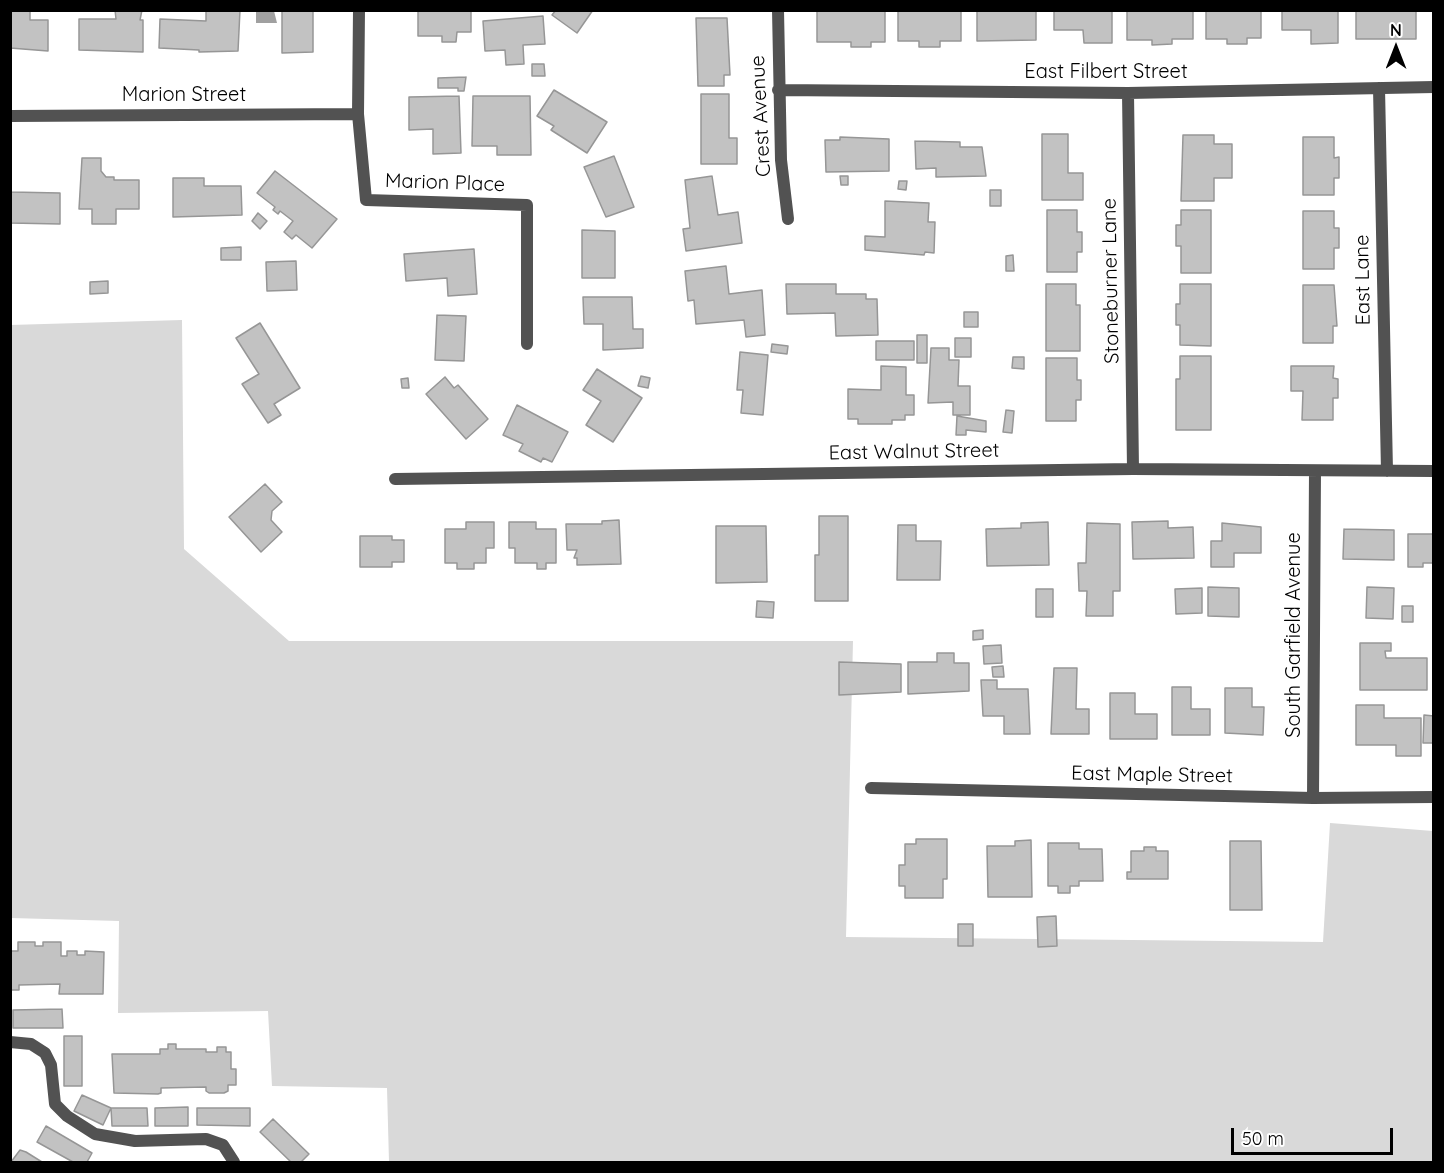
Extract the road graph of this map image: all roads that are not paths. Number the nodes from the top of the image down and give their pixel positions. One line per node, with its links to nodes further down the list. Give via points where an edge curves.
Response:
1 (359, 10): 7 (street)
2 (778, 10): 5 (street, Crest Avenue)
3 (1434, 87): 4 (street, East Filbert Street)
4 (1379, 88): 6 (street, East Filbert Street); 13 (street, East Lane)
5 (778, 90): 6 (street, East Filbert Street); 9 (street, Crest Avenue)
6 (1128, 93): 11 (street, Stoneburner Lane)
7 (358, 114): 8 (street, Marion Street); 10 (street, Marion Place, via 366,200 527,205)
8 (10, 116)
9 (788, 219)
10 (527, 344)
11 (1132, 469): 12 (street, East Walnut Street); 15 (street, East Walnut Street)
12 (1315, 471): 13 (street, East Walnut Street); 18 (street, South Garfield Avenue)
13 (1387, 471): 14 (street, East Walnut Street)
14 (1434, 471)
15 (395, 479)
16 (871, 788): 18 (street, East Maple Street)
17 (1434, 797): 18 (street, East Maple Street)
18 (1312, 798)
19 (10, 1042): 20 (street, via 41,1049 51,1065 55,1104 94,1134 135,1141 196,1139 223,1145)
20 (234, 1162)

